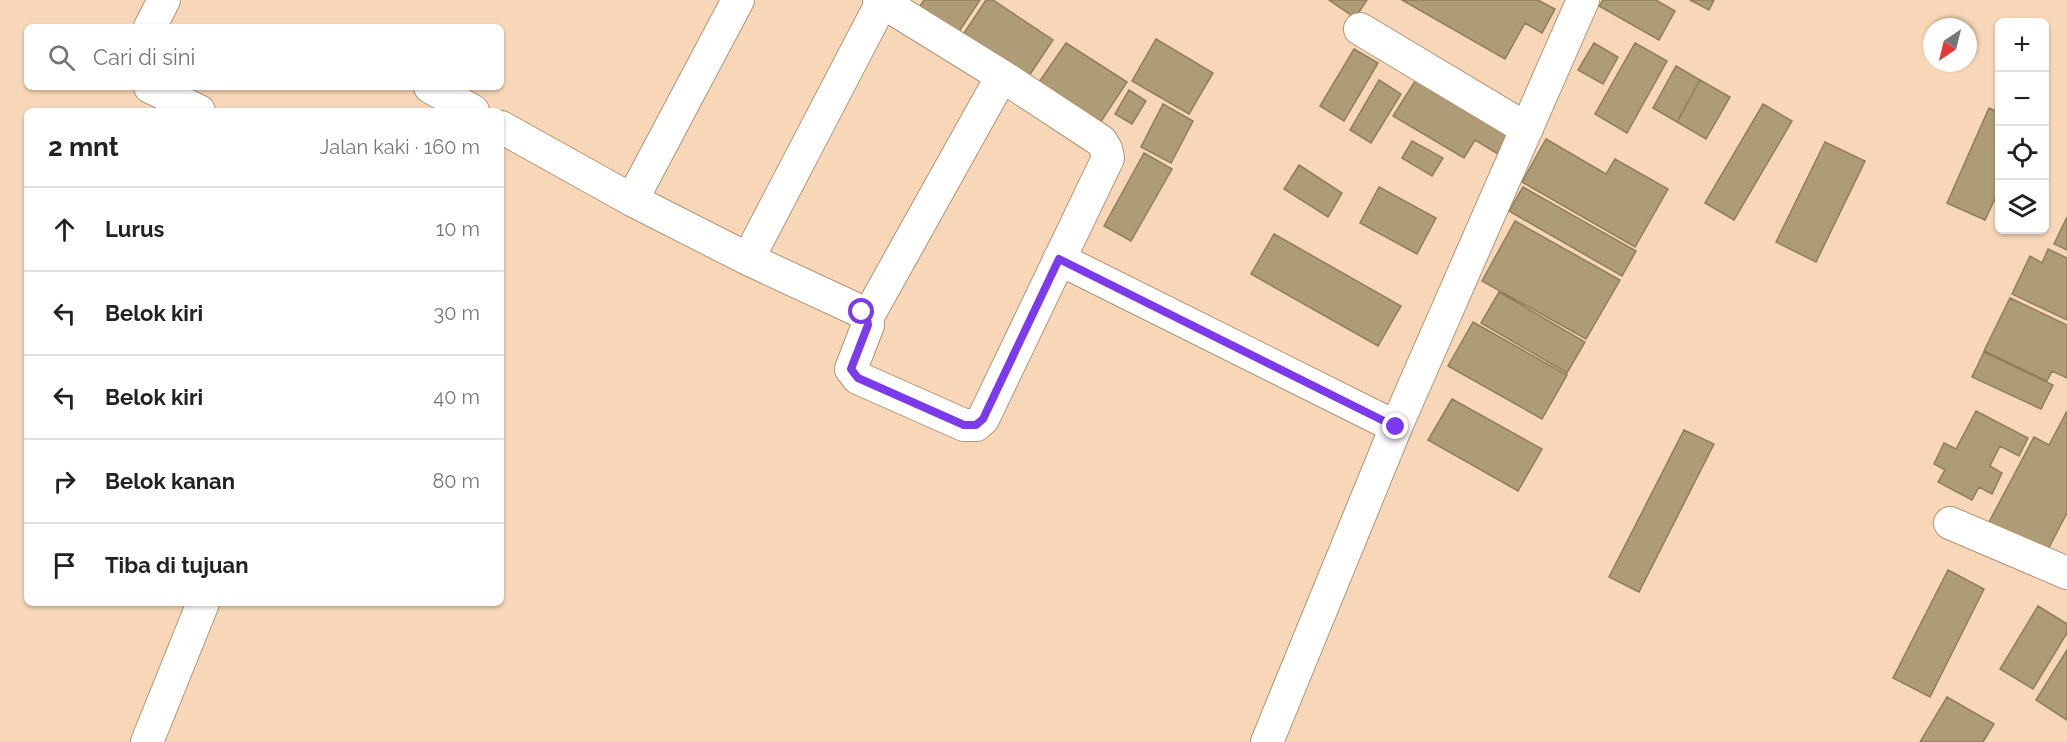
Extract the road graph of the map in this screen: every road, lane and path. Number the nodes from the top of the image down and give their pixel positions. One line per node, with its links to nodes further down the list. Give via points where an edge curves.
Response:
1 (164, 0): 5 (street)
2 (738, 0): 14 (street)
3 (1583, 0): 13 (street)
4 (880, 1): 7 (street); 15 (street)
5 (152, 24)
6 (1359, 28): 13 (street)
7 (1002, 76): 16 (street, via 1101,141 1106,149 1108,158); 17 (street)
8 (156, 90): 10 (street)
9 (435, 90): 11 (street)
10 (193, 108)
11 (468, 108)
12 (504, 129): 14 (street)
13 (1527, 129): 18 (street)
14 (632, 200): 15 (street)
15 (748, 259): 17 (street, via 862,312)
16 (1059, 259): 17 (street, via 983,419 976,425 964,425 853,374 851,369 868,325); 18 (street)
17 (867, 318)
18 (1396, 427): 23 (street)
19 (1950, 523): 20 (street)
20 (2067, 573)
21 (201, 606): 22 (street)
22 (147, 742)
23 (1267, 742)

